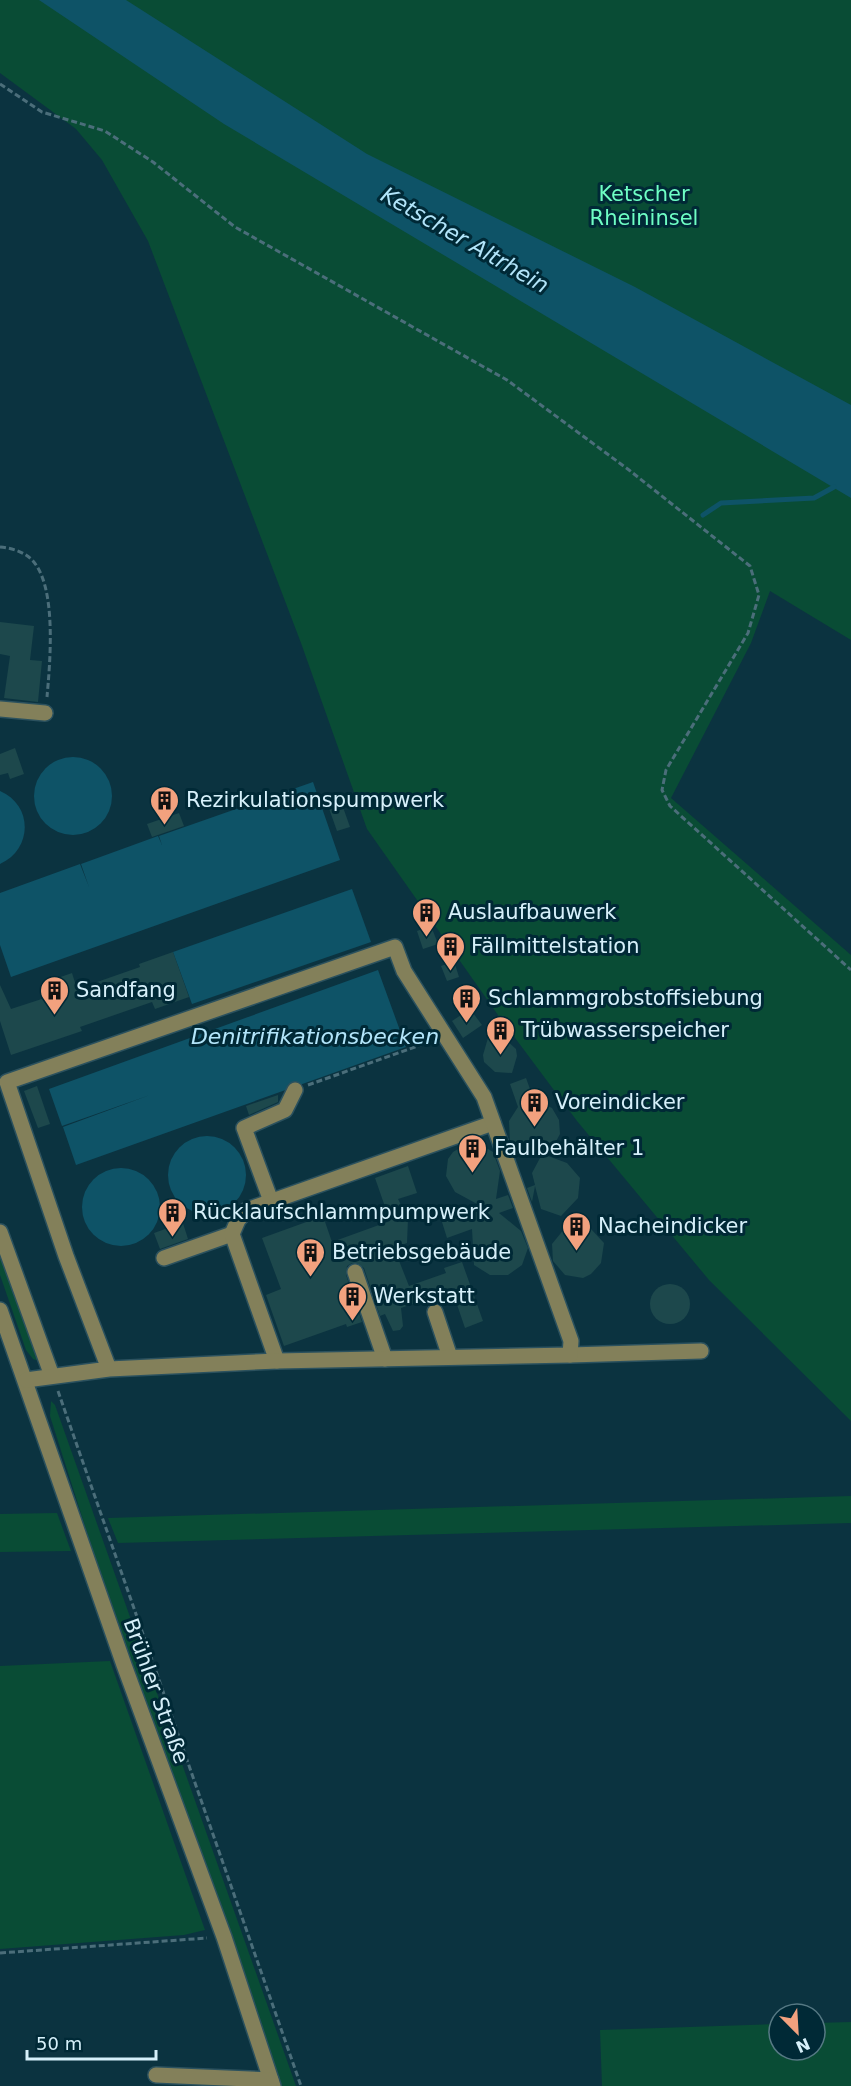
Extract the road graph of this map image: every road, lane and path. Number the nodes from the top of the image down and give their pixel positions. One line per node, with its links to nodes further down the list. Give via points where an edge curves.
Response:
1 (0, 84): 5 (path, via 42,112 105,131 153,162 235,226 507,380 750,566 759,596 748,633 666,770 662,790 670,806)
2 (0, 547): 4 (path, via 22,553 33,561 43,577 50,664)
3 (0, 709): 4 (street)
4 (45, 713)
5 (851, 970)
6 (446, 1036): 7 (path); 8 (street, via 484,1097); 21 (street, via 404,971 395,947 7,1082)
7 (295, 1090): 9 (street, via 285,1110 244,1128)
8 (493, 1123): 9 (street); 17 (street, via 571,1341)
9 (271, 1201): 11 (street, via 247,1210)
10 (0, 1232): 22 (street)
11 (232, 1234): 12 (street); 20 (street)
12 (164, 1258)
13 (355, 1272): 19 (street)
14 (0, 1310): 23 (street, Brühler Straße)
15 (435, 1312): 18 (street)
16 (701, 1351): 17 (street)
17 (570, 1355): 18 (street)
18 (450, 1357): 19 (street)
19 (385, 1359): 20 (street)
20 (277, 1361): 21 (street)
21 (109, 1369): 22 (street)
22 (52, 1376): 23 (street); 28 (path)
23 (26, 1380): 24 (street, Brühler Straße, via 124,1665)
24 (224, 1937): 25 (path); 27 (street, Brühler Straße)
25 (0, 1953)
26 (156, 2074): 27 (street)
27 (272, 2083)
28 (301, 2086)

